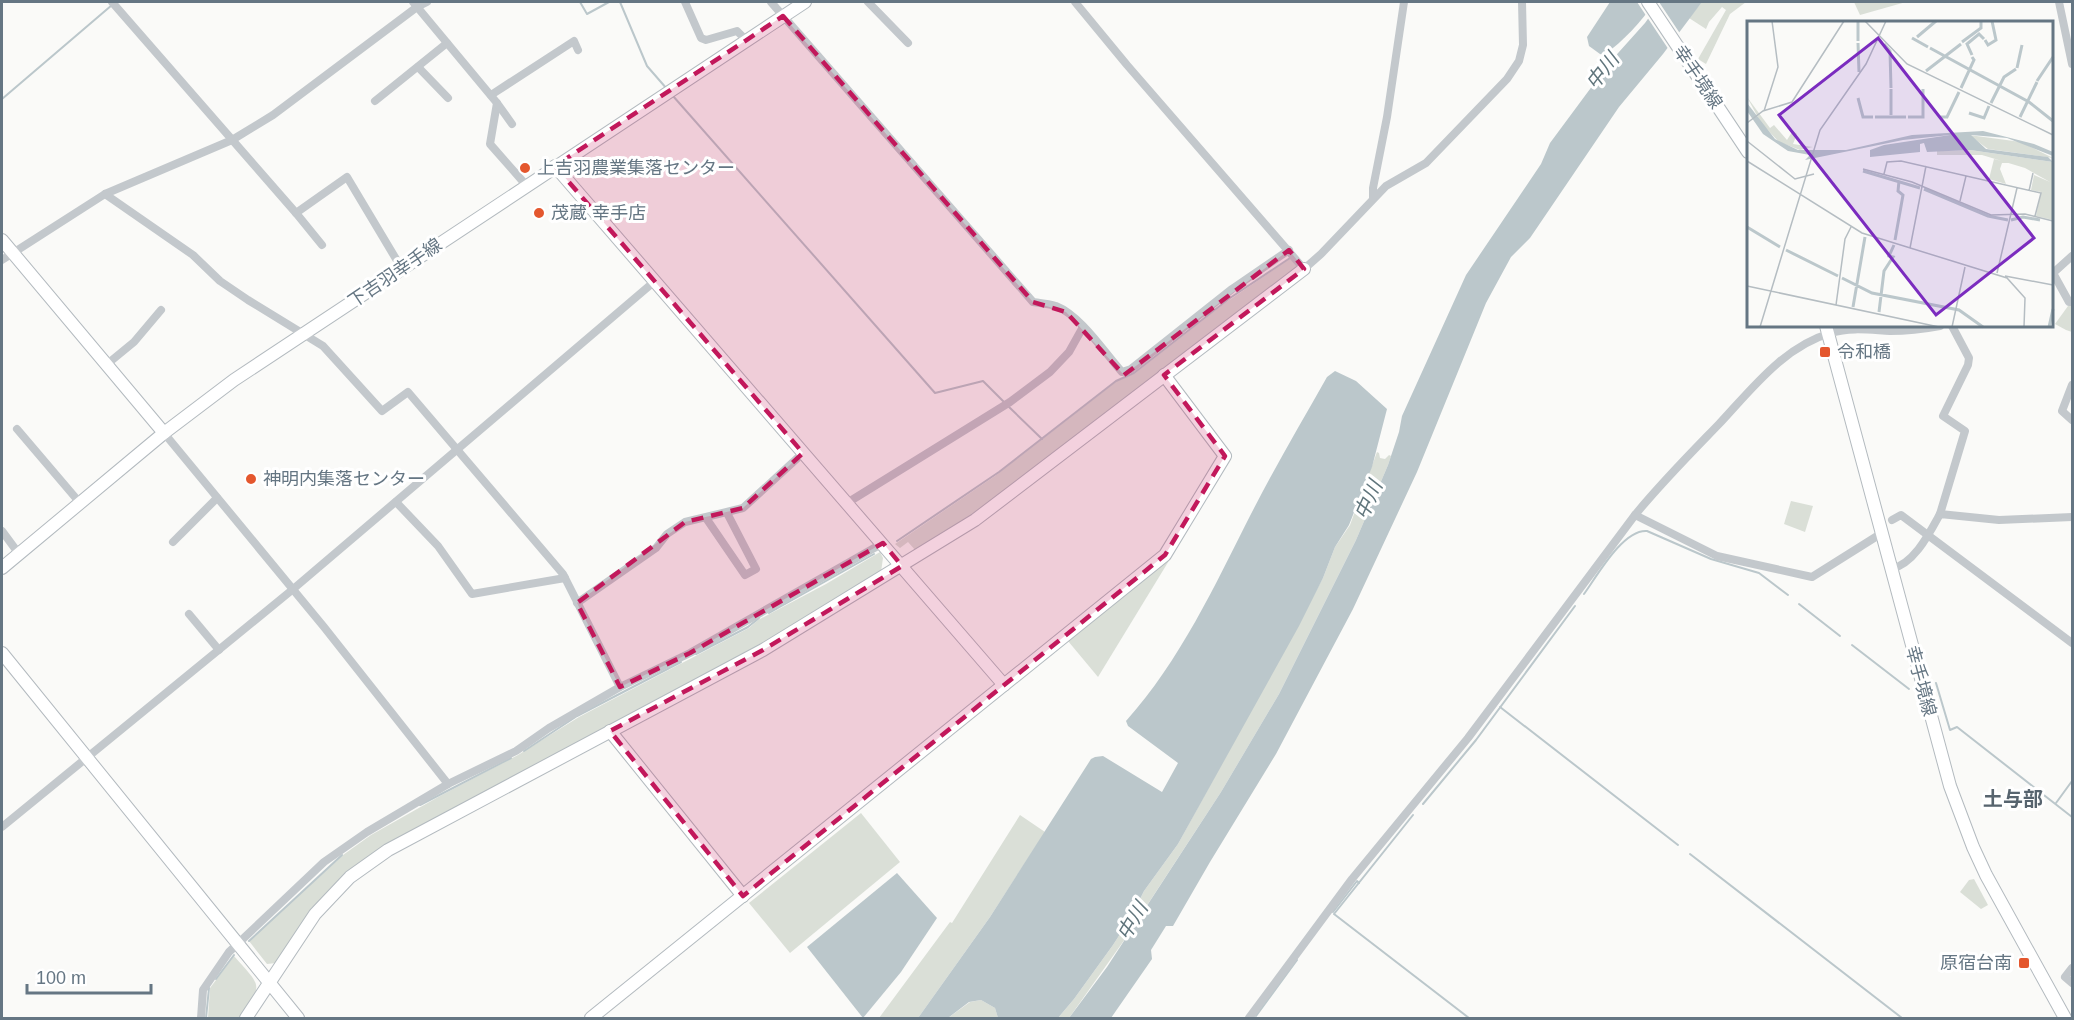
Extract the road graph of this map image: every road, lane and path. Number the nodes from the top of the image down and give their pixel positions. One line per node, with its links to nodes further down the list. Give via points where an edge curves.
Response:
1 (112, 2): 25 (street)
2 (427, 2): 12 (street)
3 (685, 2): 14 (street, via 701,38 737,31)
4 (771, 2): 13 (street)
5 (805, 2): 13 (street, 下吉羽幸手線)
6 (868, 2): 15 (street)
7 (1075, 2): 34 (street)
8 (1404, 2): 30 (street)
9 (1522, 2): 30 (street, via 1523,45 1519,61 1507,79 1426,163)
10 (1648, 2): 26 (street, 幸手境線)
11 (2059, 2): 18 (street)
12 (415, 4): 16 (street); 25 (street, via 273,115)
13 (783, 16): 14 (street, 下吉羽幸手線); 44 (street, via 1033,302 1066,312)
14 (746, 40): 27 (street, 下吉羽幸手線)
15 (908, 43)
16 (447, 44): 19 (street); 20 (street)
17 (578, 50): 20 (street, via 574,41)
18 (2073, 64)
19 (418, 67): 21 (street); 22 (street)
20 (491, 95): 23 (street)
21 (448, 98)
22 (375, 101)
23 (497, 103): 24 (street); 28 (street, via 490,144)
24 (512, 124)
25 (232, 140): 29 (street); 31 (street)
26 (1747, 149)
27 (555, 166): 28 (street, 下吉羽幸手線); 41 (street)
28 (526, 185): 37 (street, 下吉羽幸手線)
29 (105, 195): 36 (street); 48 (street, via 193,255 220,281)
30 (1373, 198): 38 (street)
31 (296, 213): 33 (street); 37 (street, via 347,177)
32 (2, 240): 36 (street)
33 (322, 245)
34 (1289, 250): 38 (street); 44 (street, via 1232,289 1131,369 1122,372)
35 (2073, 256): 39 (street)
36 (7, 257): 49 (street)
37 (402, 269): 48 (street, 下吉羽幸手線)
38 (1304, 269): 50 (street)
39 (2053, 273)
40 (2053, 276): 42 (street, via 2069,302)
41 (655, 281): 55 (street); 56 (street)
42 (2073, 302)
43 (161, 310): 49 (street, via 134,342)
44 (1083, 327): 60 (street, via 1069,352 1050,372 1010,402)
45 (1934, 327): 47 (street, via 1890,331)
46 (1953, 327): 62 (street, via 1969,358 1943,416 1965,431)
47 (1827, 329): 63 (street, via 1776,365); 68 (street, 幸手境線)
48 (304, 334): 54 (street, 下吉羽幸手線, via 234,380); 55 (street, via 323,346 382,411 408,392)
49 (106, 365): 54 (street)
50 (1164, 375): 73 (street, via 975,520); 83 (street, via 1225,456 1165,555)
51 (2073, 385): 52 (street, via 2062,411)
52 (2073, 420)
53 (17, 429): 59 (street)
54 (164, 434): 57 (street); 59 (street, 下吉羽幸手線)
55 (458, 449): 58 (street); 76 (street)
56 (803, 453): 60 (street); 61 (street, via 743,508)
57 (217, 498): 70 (street); 77 (street)
58 (396, 502): 76 (street, via 438,546 472,594); 77 (street)
59 (80, 503): 72 (street, 下吉羽幸手線)
60 (847, 503): 71 (street)
61 (727, 513): 65 (street); 65 (street, via 756,569 745,575)
62 (1940, 514): 64 (street, via 1999,520); 69 (street)
63 (1635, 515): 68 (street, via 1717,556 1812,577); 98 (street, via 1468,738 1352,879)
64 (2073, 517)
65 (706, 518): 78 (street, via 685,522 667,534 656,548)
66 (1892, 520): 69 (street, via 1901,515)
67 (2, 531): 72 (street)
68 (1882, 533): 75 (street, 幸手境線)
69 (1928, 535): 75 (street, via 1904,565); 80 (street)
70 (173, 542)
71 (883, 543): 73 (street); 84 (street, via 690,653)
72 (19, 554): 74 (street, 下吉羽幸手線)
73 (902, 566): 83 (street); 85 (street, via 763,650)
74 (2, 568)
75 (1891, 569): 99 (street, 幸手境線, via 1944,767 1972,847)
76 (565, 578): 78 (street)
77 (292, 590): 81 (street); 87 (street)
78 (577, 603): 84 (street)
79 (189, 614): 81 (street)
80 (2073, 643)
81 (219, 650): 86 (street)
82 (2, 653): 86 (street)
83 (1005, 685): 89 (street)
84 (620, 687): 87 (street, via 516,751)
85 (610, 731): 89 (street); 92 (street, via 367,864 315,914)
86 (87, 758): 88 (street); 90 (street)
87 (447, 784): 90 (street, via 324,862)
88 (2, 828)
89 (743, 896): 94 (street)
90 (238, 944): 92 (street); 95 (street, via 203,990)
91 (2073, 968): 93 (street, via 2065,977)
92 (270, 983): 96 (street); 97 (street)
93 (2073, 983)
94 (598, 1017)
95 (201, 1018)
96 (246, 1018)
97 (298, 1018)
98 (1249, 1018)
99 (2065, 1018)

